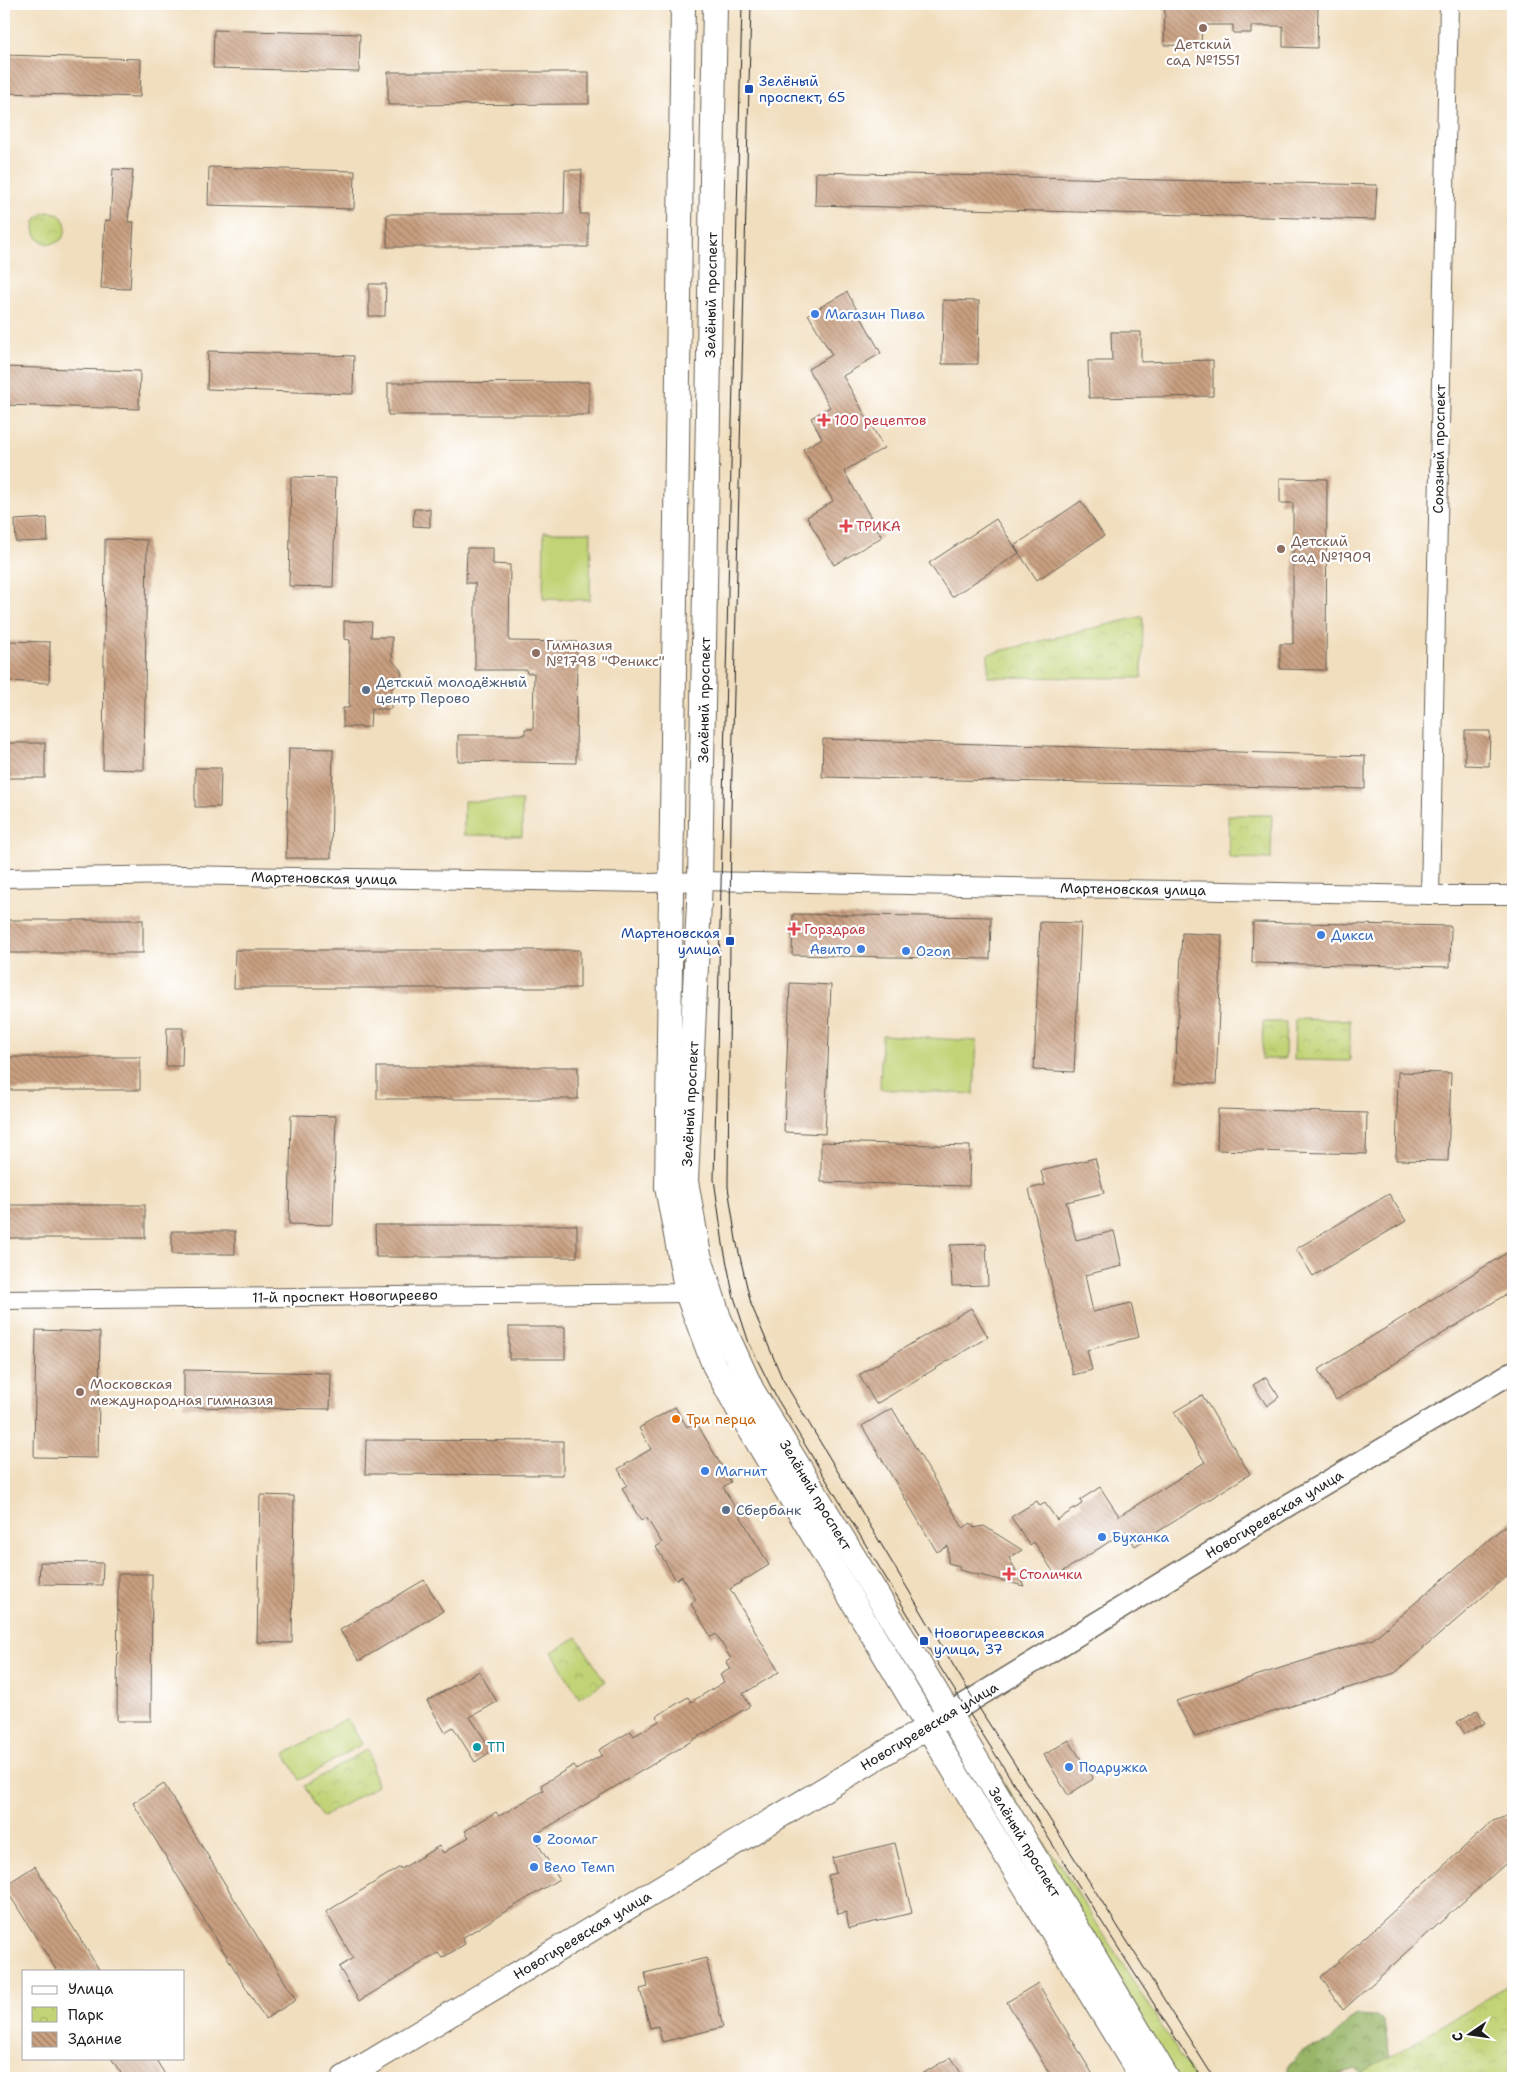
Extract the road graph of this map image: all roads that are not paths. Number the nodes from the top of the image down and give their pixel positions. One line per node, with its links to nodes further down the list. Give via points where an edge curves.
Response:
1 (683, 4): 6 (main road, Зелёный проспект)
2 (715, 4): 5 (main road, Зелёный проспект)
3 (1449, 4): 7 (street, Союзный проспект)
4 (4, 878): 6 (street, Мартеновская улица, via 180,876)
5 (700, 881): 6 (street, Мартеновская улица); 7 (street, Мартеновская улица); 12 (main road, Зелёный проспект, via 686,1181 699,1256 719,1318 752,1390)
6 (670, 882): 9 (main road, Зелёный проспект, via 667,1187)
7 (1430, 895): 8 (street, Мартеновская улица)
8 (1513, 895)
9 (687, 1293): 10 (street, 11-й проспект Новогиреево); 13 (main road, Зелёный проспект, via 714,1365 742,1416)
10 (4, 1300)
11 (1513, 1372): 12 (street, Новогиреевская улица, via 1290,1504)
12 (949, 1714): 13 (main road, Новогиреевская улица); 16 (main road, Зелёный проспект)
13 (928, 1727): 14 (main road, Новогиреевская улица); 15 (main road, Зелёный проспект)
14 (344, 2078)
15 (1142, 2078)
16 (1167, 2078)

